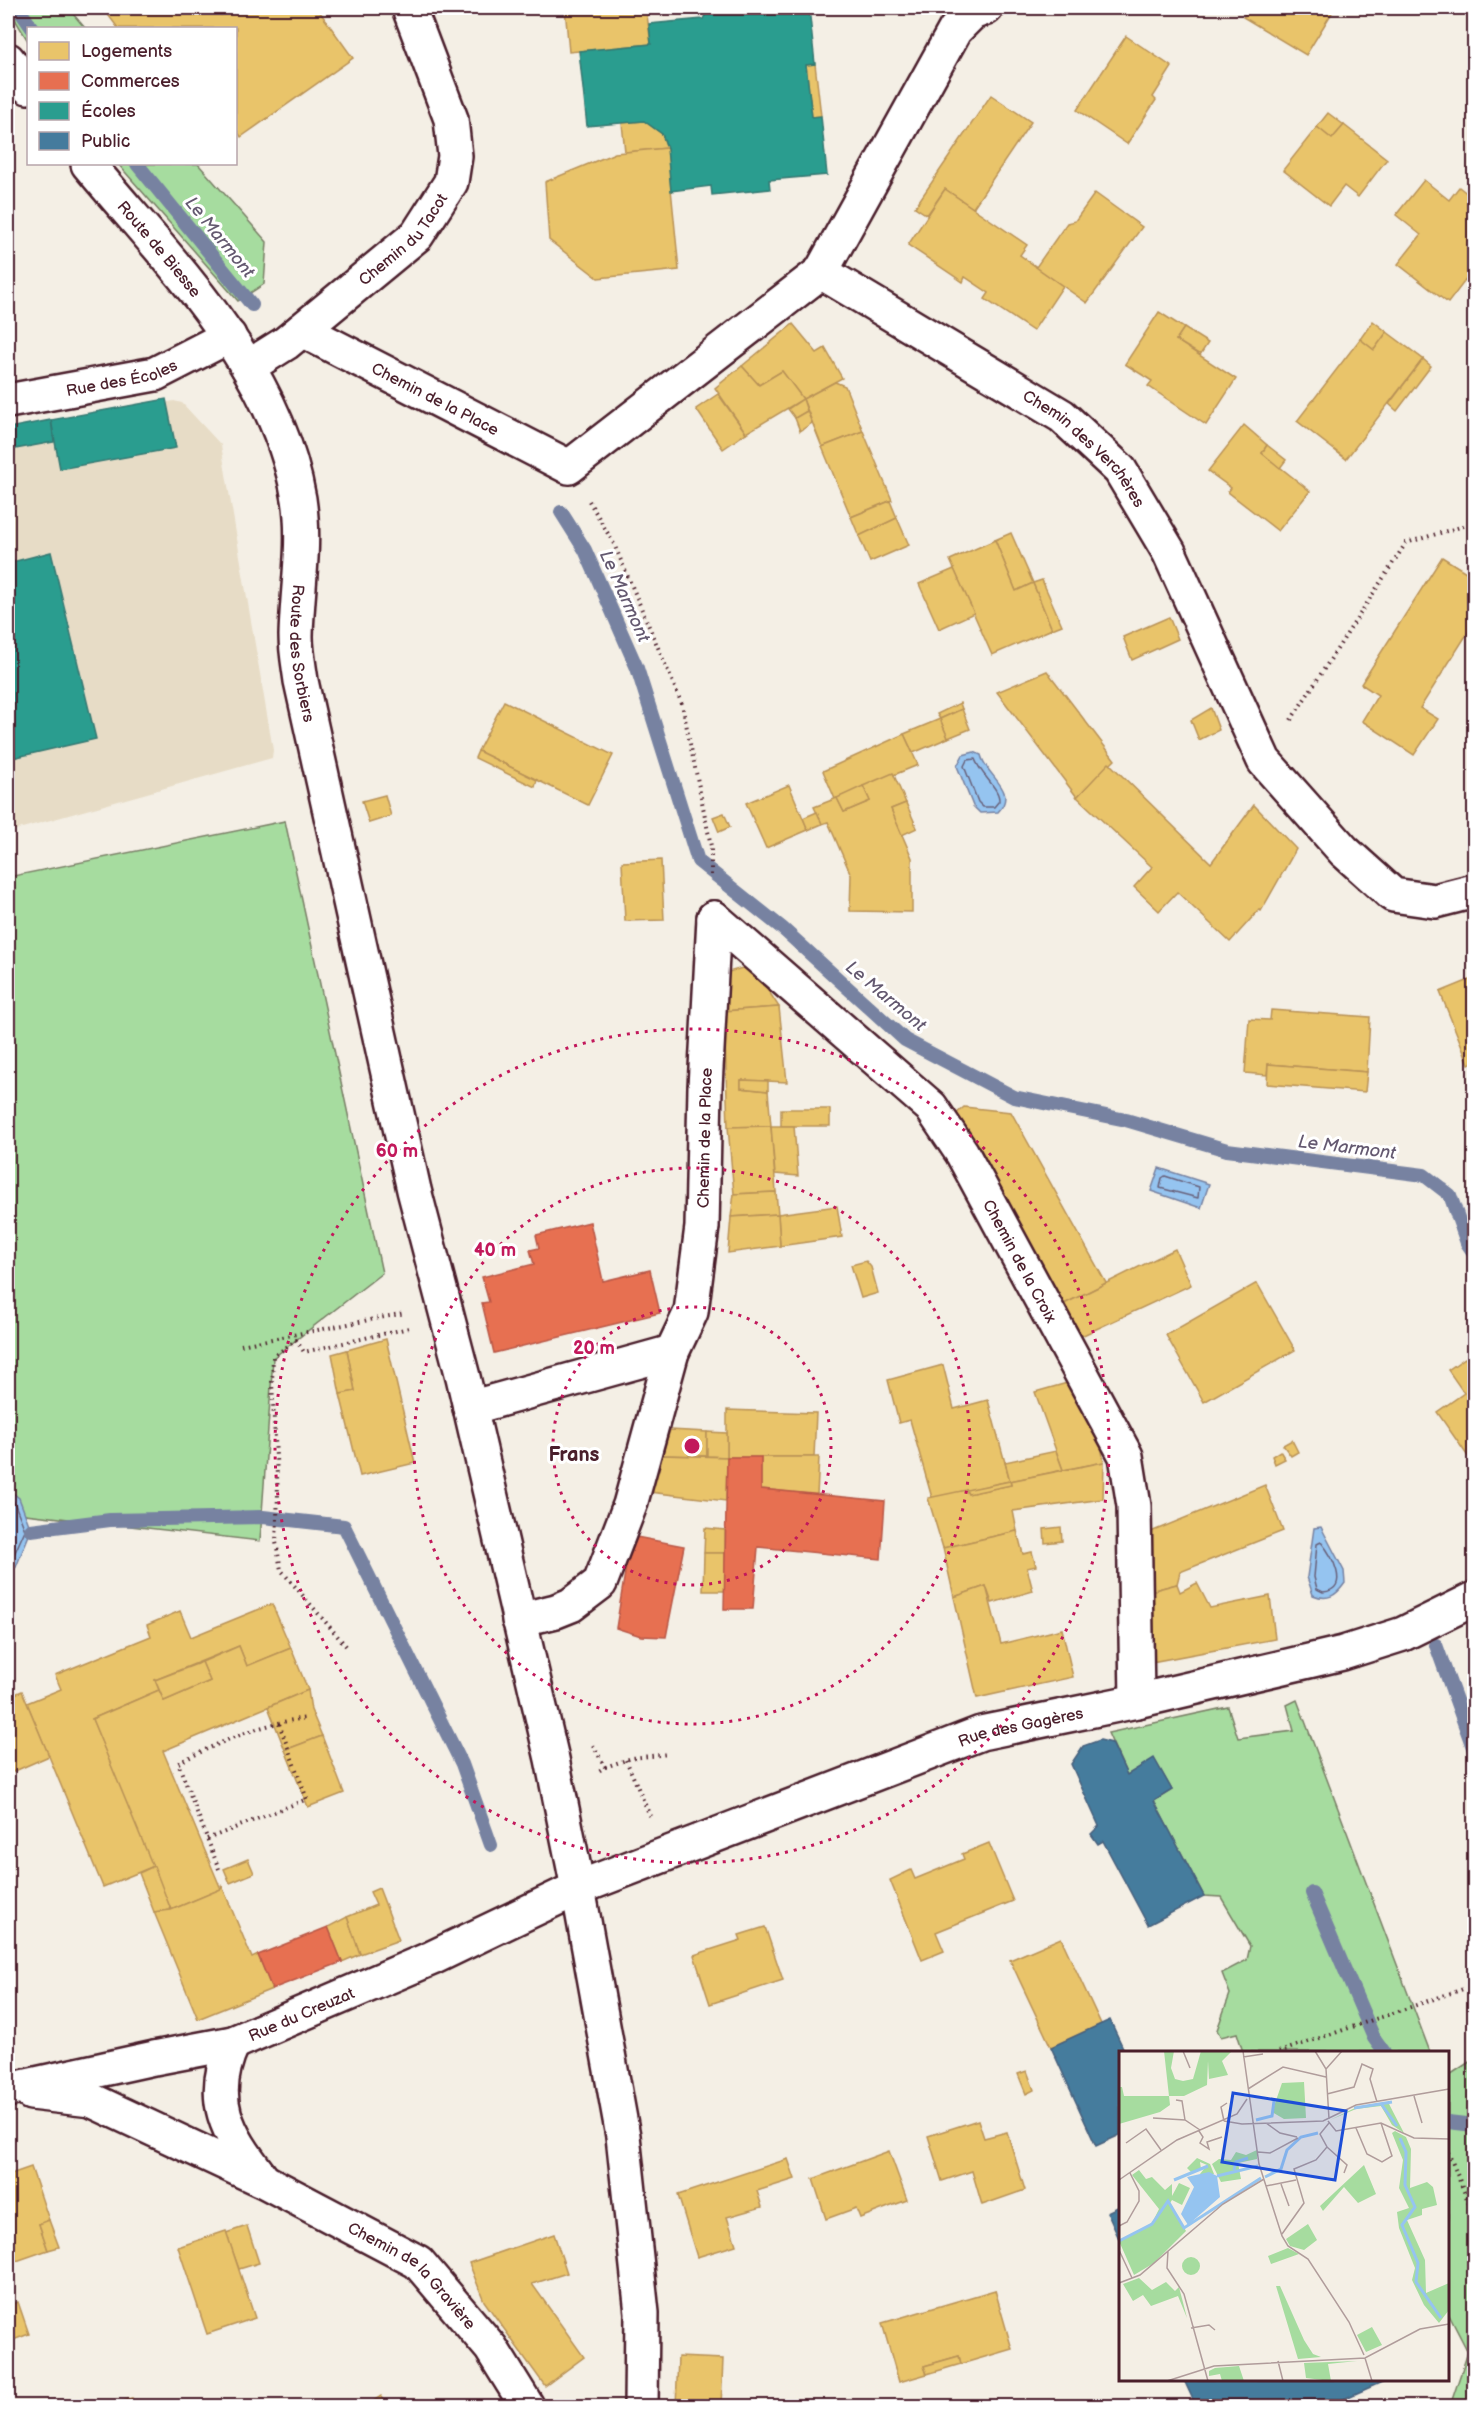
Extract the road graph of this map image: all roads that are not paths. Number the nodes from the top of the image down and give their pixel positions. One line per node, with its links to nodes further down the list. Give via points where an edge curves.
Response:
1 (409, 8): 7 (street, Chemin du Tacot, via 451,119 455,156 450,182 417,236)
2 (986, 8): 6 (street, via 972,13 955,30)
3 (8, 60): 4 (street)
4 (27, 86)
5 (89, 165): 8 (street, Route de Biesse)
6 (821, 272): 7 (street, Chemin de la Place, via 569,467); 11 (street, Chemin des Verchères, via 1062,416 1120,470 1169,552 1264,761 1344,851 1393,895 1435,901)
7 (302, 330): 9 (street)
8 (229, 336): 9 (street, Route des Sorbiers); 10 (street, Rue des Écoles, via 155,374)
9 (248, 367): 14 (street, Route des Sorbiers, via 283,441 299,499 303,538 296,639 301,681 414,1190 432,1315)
10 (8, 401)
11 (1474, 891)
12 (714, 918): 13 (street, Chemin de la Place, via 702,1227 691,1312); 17 (street, Chemin de la Croix, via 932,1107 962,1153 1126,1456 1134,1506)
13 (672, 1352): 14 (street); 16 (street, Chemin de la Place, via 630,1505 600,1583 571,1605)
14 (470, 1408): 16 (street, Route des Sorbiers)
15 (1474, 1599): 17 (street, Rue des Gagères, via 1402,1634 1343,1653)
16 (519, 1620): 18 (street, Route des Sorbiers)
17 (1137, 1701): 18 (street, Rue des Gagères, via 981,1733)
18 (578, 1888): 19 (street, Rue du Creuzat, via 432,1958); 23 (street, Route des Sorbiers, via 623,2136 642,2313)
19 (233, 2043): 20 (street, Rue du Creuzat); 21 (street, Chemin de la Gravière, via 225,2061 221,2108 236,2144)
20 (8, 2090): 21 (street, Chemin de la Gravière, via 91,2100)
21 (264, 2181): 22 (street, Chemin de la Gravière, via 418,2262 491,2348)
22 (527, 2406)
23 (641, 2406)

